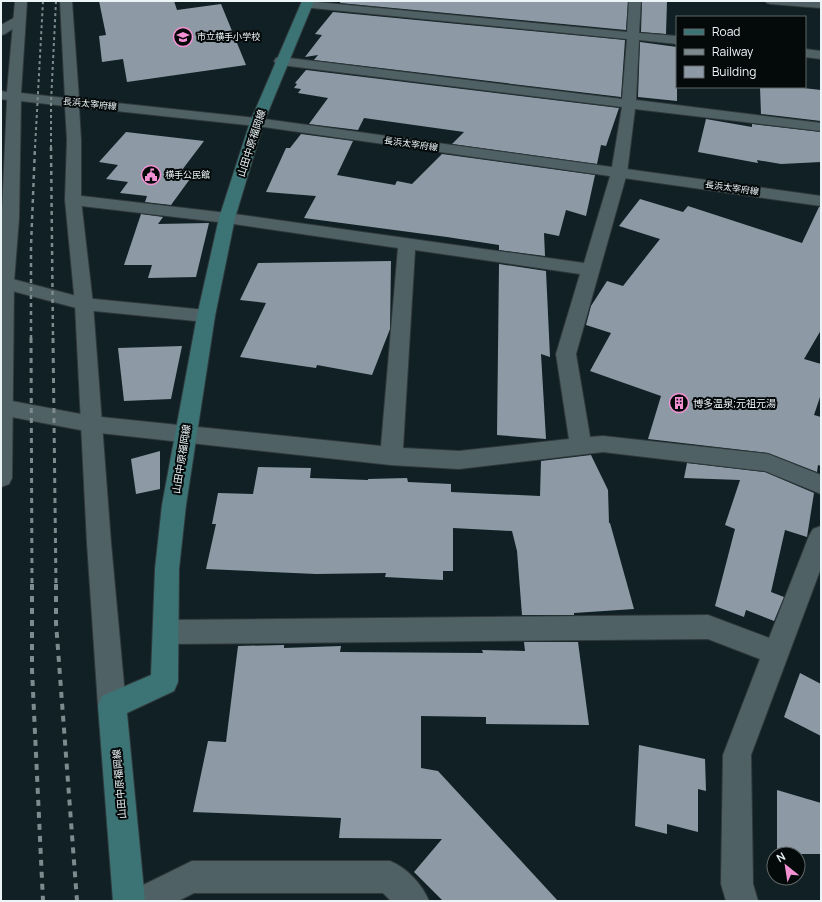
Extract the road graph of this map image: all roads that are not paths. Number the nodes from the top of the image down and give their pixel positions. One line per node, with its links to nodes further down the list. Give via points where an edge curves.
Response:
1 (21, 1): 7 (street)
2 (66, 1): 15 (street)
3 (635, 1): 9 (street)
4 (772, 1): 6 (street)
5 (307, 3): 9 (street); 13 (main road, 山田中原福岡線)
6 (817, 4)
7 (19, 19): 8 (street); 14 (street)
8 (1, 31)
9 (633, 35): 10 (street); 16 (street)
10 (676, 40)
11 (806, 53): 12 (street)
12 (821, 55)
13 (281, 61): 16 (street); 17 (main road, 山田中原福岡線)
14 (7, 95): 15 (street, 長浜太宰府線); 20 (street)
15 (71, 102): 17 (street, 長浜太宰府線); 21 (street, via 74,140)
16 (629, 104): 18 (street); 19 (street)
17 (256, 122): 19 (street, 長浜太宰府線); 23 (main road, 山田中原福岡線)
18 (821, 127)
19 (619, 173): 22 (street, 長浜太宰府線); 25 (street)
20 (6, 189): 26 (street, via 11,218)
21 (73, 200): 23 (street); 27 (street)
22 (821, 201)
23 (227, 218): 24 (street); 28 (main road, 山田中原福岡線)
24 (407, 244): 25 (street); 33 (street)
25 (592, 270): 32 (street, via 566,354)
26 (3, 282): 27 (street); 29 (street)
27 (84, 304): 28 (street); 30 (street)
28 (206, 316): 31 (main road, 山田中原福岡線)
29 (2, 407): 30 (street); 34 (street)
30 (91, 424): 31 (street); 39 (street)
31 (184, 435): 33 (street); 37 (main road, 山田中原福岡線, via 167,569)
32 (581, 446): 33 (street, via 460,460); 35 (street, via 603,444 768,463)
33 (391, 456)
34 (1, 478)
35 (821, 485)
36 (821, 536): 38 (street)
37 (166, 632): 38 (street, via 708,627); 39 (main road, 山田中原福岡線, via 164,682)
38 (777, 653): 43 (street, via 737,755 737,884)
39 (112, 706): 40 (main road, 山田中原福岡線)
40 (129, 901)
41 (144, 901): 42 (street, via 192,877 390,877)
42 (413, 901)
43 (742, 901)

